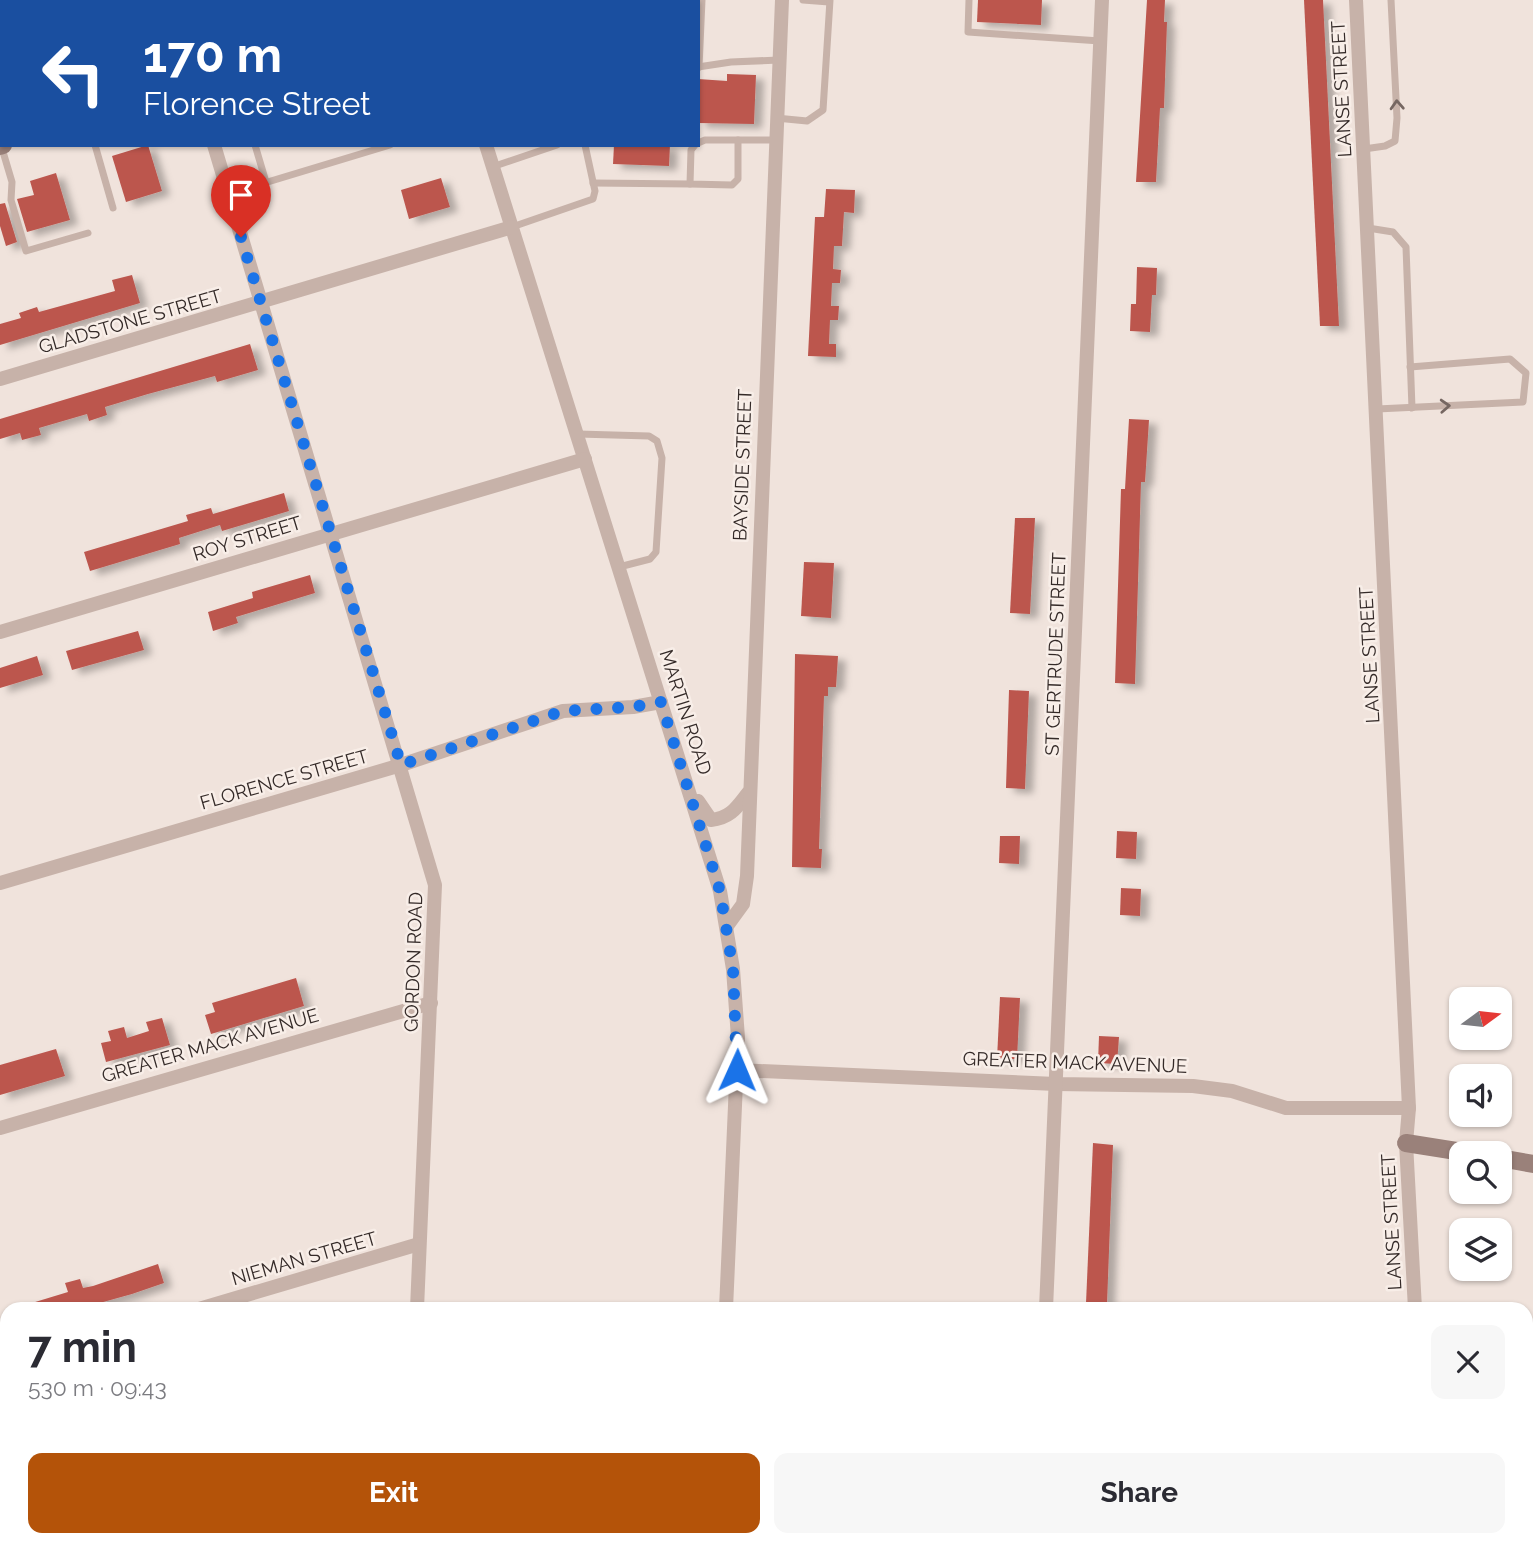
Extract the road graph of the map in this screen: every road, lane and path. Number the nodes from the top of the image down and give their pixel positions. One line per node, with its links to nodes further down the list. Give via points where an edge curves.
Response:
1 (702, 0): 10 (lane)
2 (782, 0): 11 (street, BAYSIDE STREET)
3 (803, 0): 8 (lane)
4 (970, 0): 9 (lane, via 968,32)
5 (1102, 0): 9 (street, ST GERTRUDE STREET)
6 (1356, 0): 26 (street, LANSE STREET)
7 (1391, 0): 26 (lane, one-way to 7, via 1395,141)
8 (829, 1): 13 (lane, via 823,110 807,121)
9 (1100, 41): 54 (street, ST GERTRUDE STREET)
10 (700, 45)
11 (779, 60): 12 (lane); 13 (street, BAYSIDE STREET)
12 (700, 67)
13 (776, 118): 15 (street, BAYSIDE STREET)
14 (738, 140): 15 (lane); 16 (lane); 30 (lane, via 736,183)
15 (775, 140): 49 (street, BAYSIDE STREET)
16 (700, 142)
17 (2, 147): 35 (lane, via 26,251)
18 (96, 147): 32 (lane)
19 (215, 147): 31 (street, GORDON ROAD)
20 (256, 147): 28 (lane)
21 (383, 147): 28 (lane)
22 (487, 147): 27 (street, MARTIN ROAD)
23 (551, 147): 27 (lane)
24 (585, 147): 29 (lane)
25 (694, 147): 30 (lane)
26 (1364, 149): 34 (street, LANSE STREET)
27 (492, 167): 33 (street, MARTIN ROAD)
28 (266, 182): 31 (lane)
29 (593, 183): 30 (lane); 33 (lane, via 595,196 589,202)
30 (690, 184)
31 (228, 194): 36 (street, GORDON ROAD)
32 (113, 208)
33 (512, 227): 36 (street, GLADSTONE STREET); 41 (street, MARTIN ROAD)
34 (1368, 228): 37 (lane, via 1393,232 1406,247); 40 (street, LANSE STREET)
35 (88, 233)
36 (261, 303): 38 (street, GLADSTONE STREET); 43 (street, GORDON ROAD)
37 (1410, 367): 39 (lane); 39 (lane, one-way to 37, via 1523,402 1526,373 1510,359)
38 (0, 379)
39 (1412, 408): 40 (lane)
40 (1377, 409): 55 (street, LANSE STREET)
41 (578, 434): 42 (street, MARTIN ROAD); 44 (lane, via 649,436 657,441 663,458 656,552 650,559)
42 (585, 459): 43 (street, ROY STREET); 44 (street, MARTIN ROAD)
43 (332, 533): 45 (street, ROY STREET); 47 (street, GORDON ROAD)
44 (619, 567): 46 (street, MARTIN ROAD)
45 (0, 632)
46 (661, 702): 47 (street, FLORENCE STREET, via 563,711); 48 (street, MARTIN ROAD)
47 (401, 765): 50 (street, FLORENCE STREET); 52 (street, GORDON ROAD, via 435,885)
48 (684, 773): 49 (street, via 712,820 731,814); 51 (street, MARTIN ROAD)
49 (748, 793): 51 (street, BAYSIDE STREET, via 743,904)
50 (0, 883)
51 (727, 926): 53 (street, MARTIN ROAD, via 736,1003)
52 (431, 1003): 56 (street, GREATER MACK AVENUE); 61 (street, GORDON ROAD)
53 (737, 1070): 54 (street, GREATER MACK AVENUE); 64 (street, MARTIN ROAD)
54 (1056, 1084): 55 (street, GREATER MACK AVENUE, via 1193,1086 1232,1091 1286,1108); 65 (street, ST GERTRUDE STREET)
55 (1409, 1108): 57 (street, LANSE STREET)
56 (0, 1128)
57 (1406, 1143): 58 (street); 66 (street, LANSE STREET)
58 (1449, 1150)
59 (1512, 1160): 60 (street)
60 (1533, 1164)
61 (419, 1244): 62 (street, NIEMAN STREET); 63 (street, GORDON ROAD)
62 (223, 1302)
63 (417, 1302)
64 (726, 1302)
65 (1046, 1302)
66 (1415, 1302)

